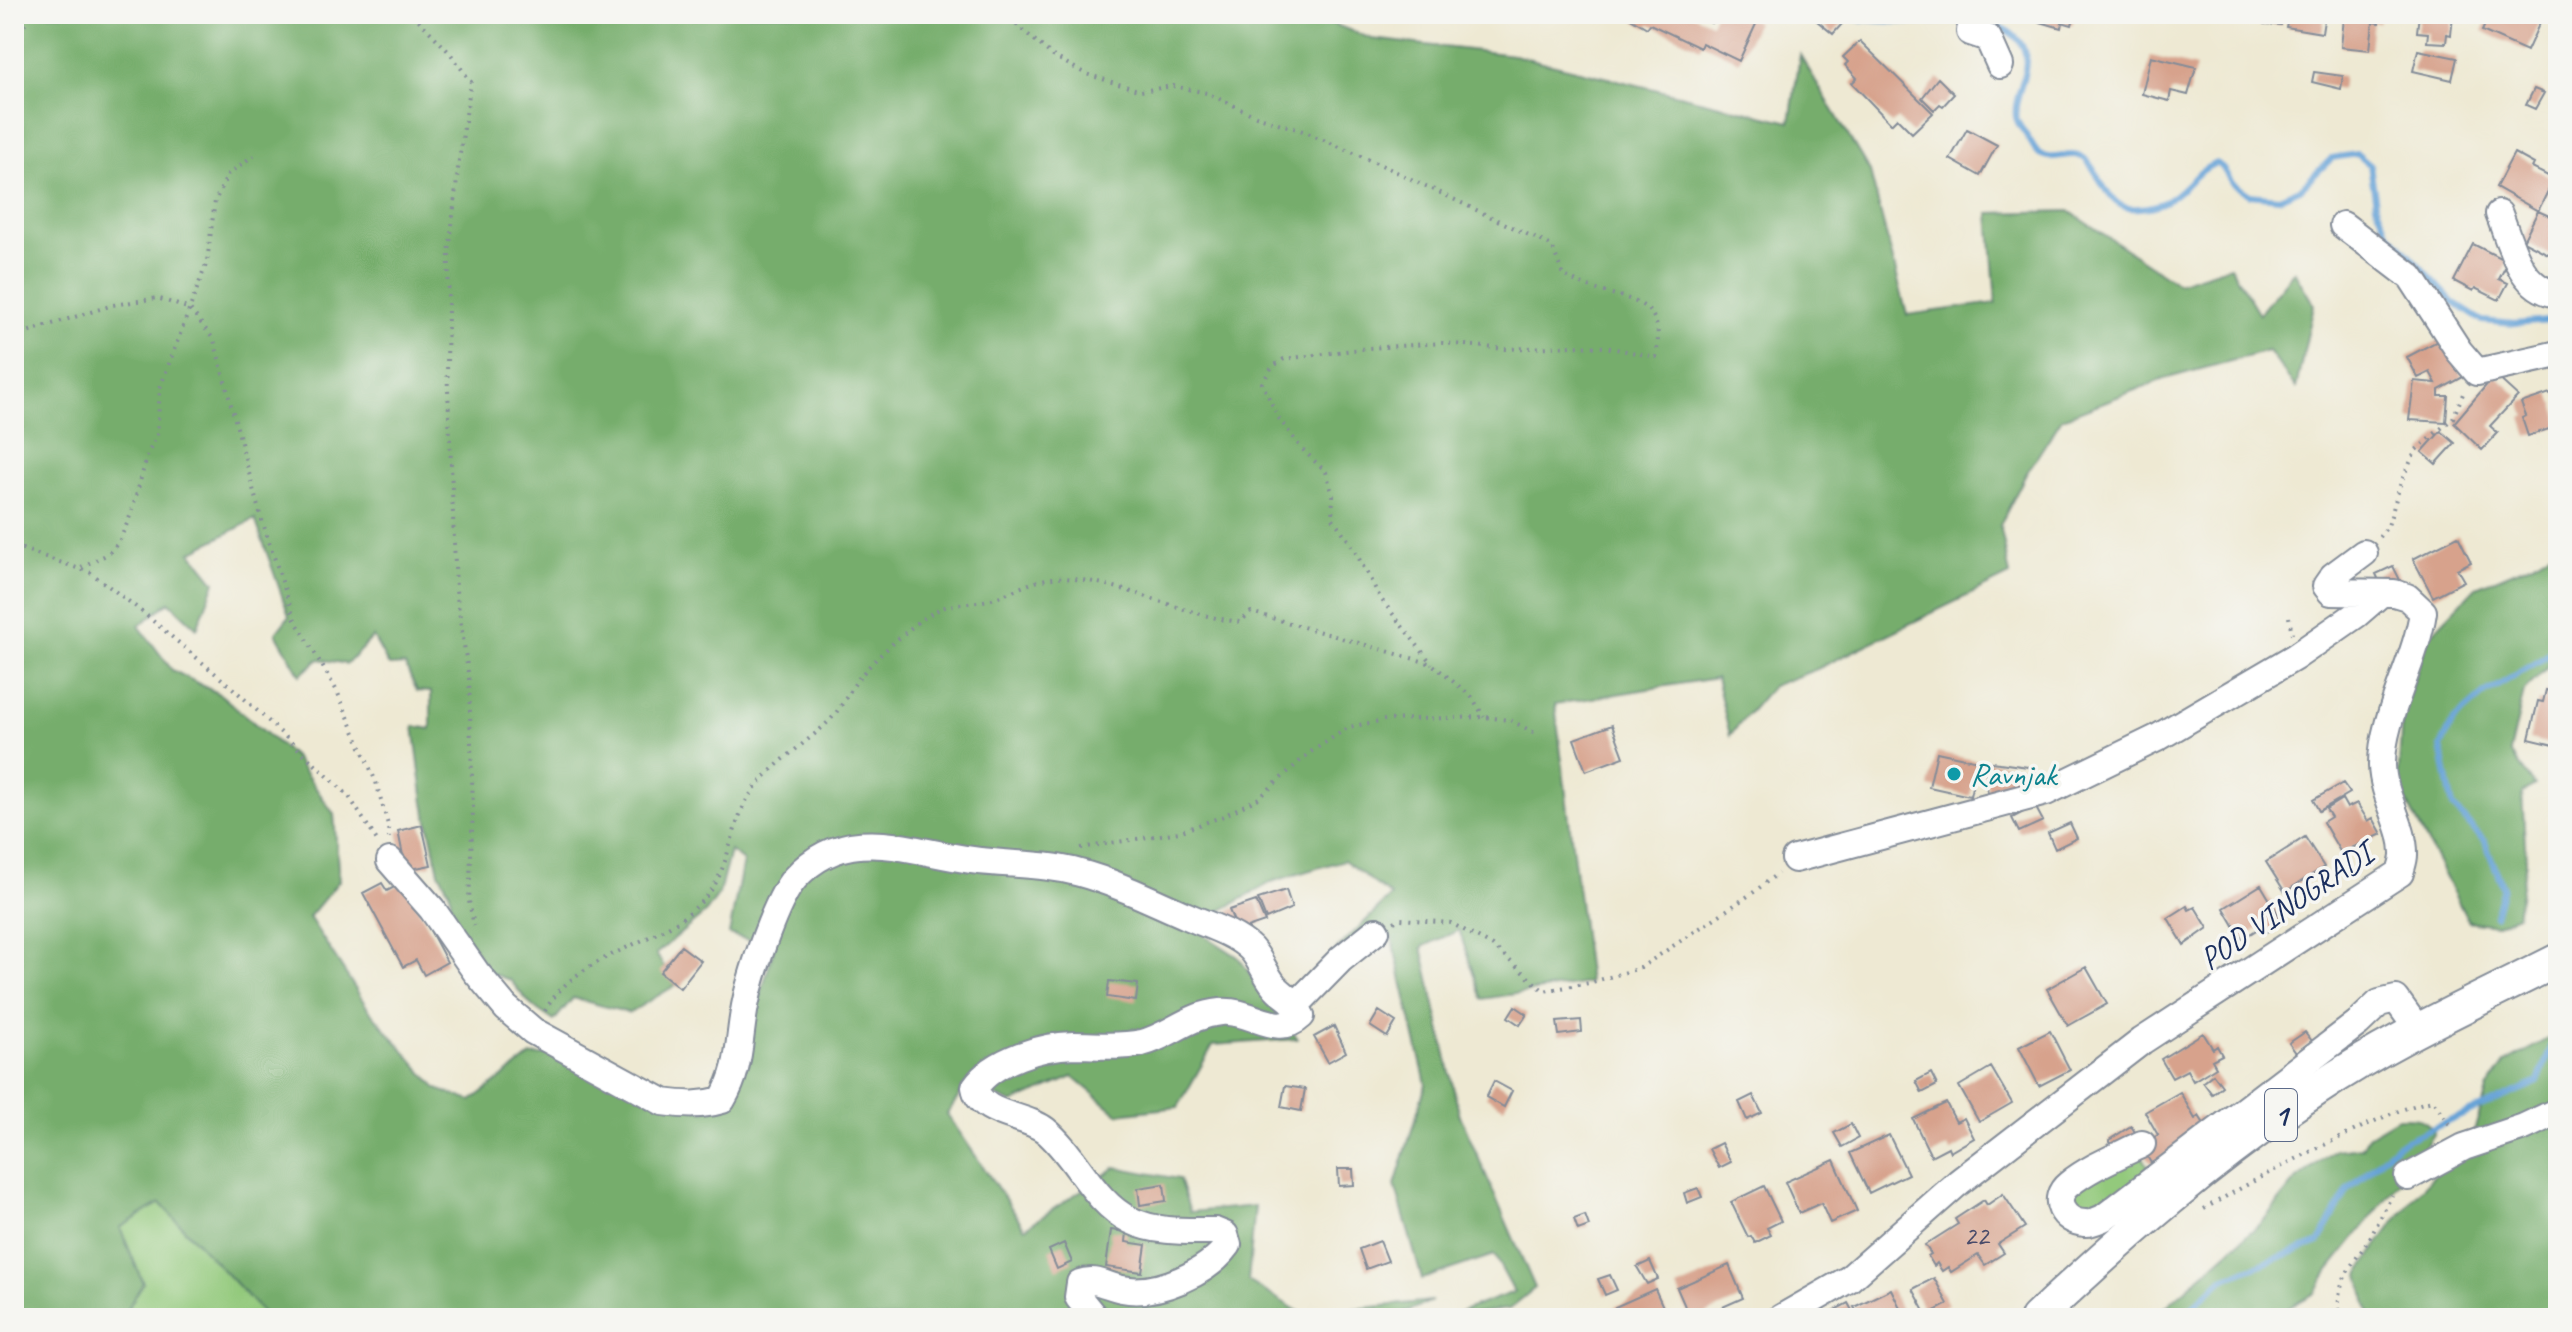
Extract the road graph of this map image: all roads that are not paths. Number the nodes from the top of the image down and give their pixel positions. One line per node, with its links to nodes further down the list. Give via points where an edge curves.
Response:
1 (1971, 18): 2 (street, via 1970,32 1988,38)
2 (2000, 65)
3 (2499, 214): 5 (street, via 2531,283)
4 (2343, 225): 6 (street, via 2411,277 2477,372)
5 (2558, 294)
6 (2558, 354)
7 (2364, 553): 8 (street, via 2326,586 2331,592)
8 (2379, 595): 9 (street, via 2281,665 2157,738 2046,792); 19 (street, POD VINOGRADI, via 2407,597 2423,612 2382,766 2404,855 2400,873 2142,1041 1959,1182 1849,1279)
9 (1795, 859)
10 (390, 861): 13 (street, via 506,1008 533,1031 663,1102 700,1106 722,1100 734,1081 746,1001 776,912 793,879 817,858 844,848 917,848 1079,872 1223,932 1250,949 1274,986)
11 (1376, 931): 13 (street)
12 (2558, 960): 14 (main road, 1)
13 (1297, 1004): 18 (street, via 1301,1016 1281,1027 1223,1011 1192,1017 1144,1043 1042,1051 1008,1062 975,1087 987,1107 1034,1122 1055,1139 1104,1200 1128,1219 1161,1229 1225,1235 1228,1245 1218,1258 1180,1280 1124,1290 1089,1280 1080,1283 1078,1297)
14 (2419, 1031): 16 (street, via 2396,999 2379,1003 2103,1218 2086,1224 2060,1210 2058,1200 2066,1186); 20 (main road, 1, via 2318,1088 2224,1155 2133,1229)
15 (2558, 1111): 17 (street, via 2464,1147)
16 (2142, 1144)
17 (2408, 1177)
18 (1095, 1318)
19 (1781, 1318)
20 (2037, 1318)

